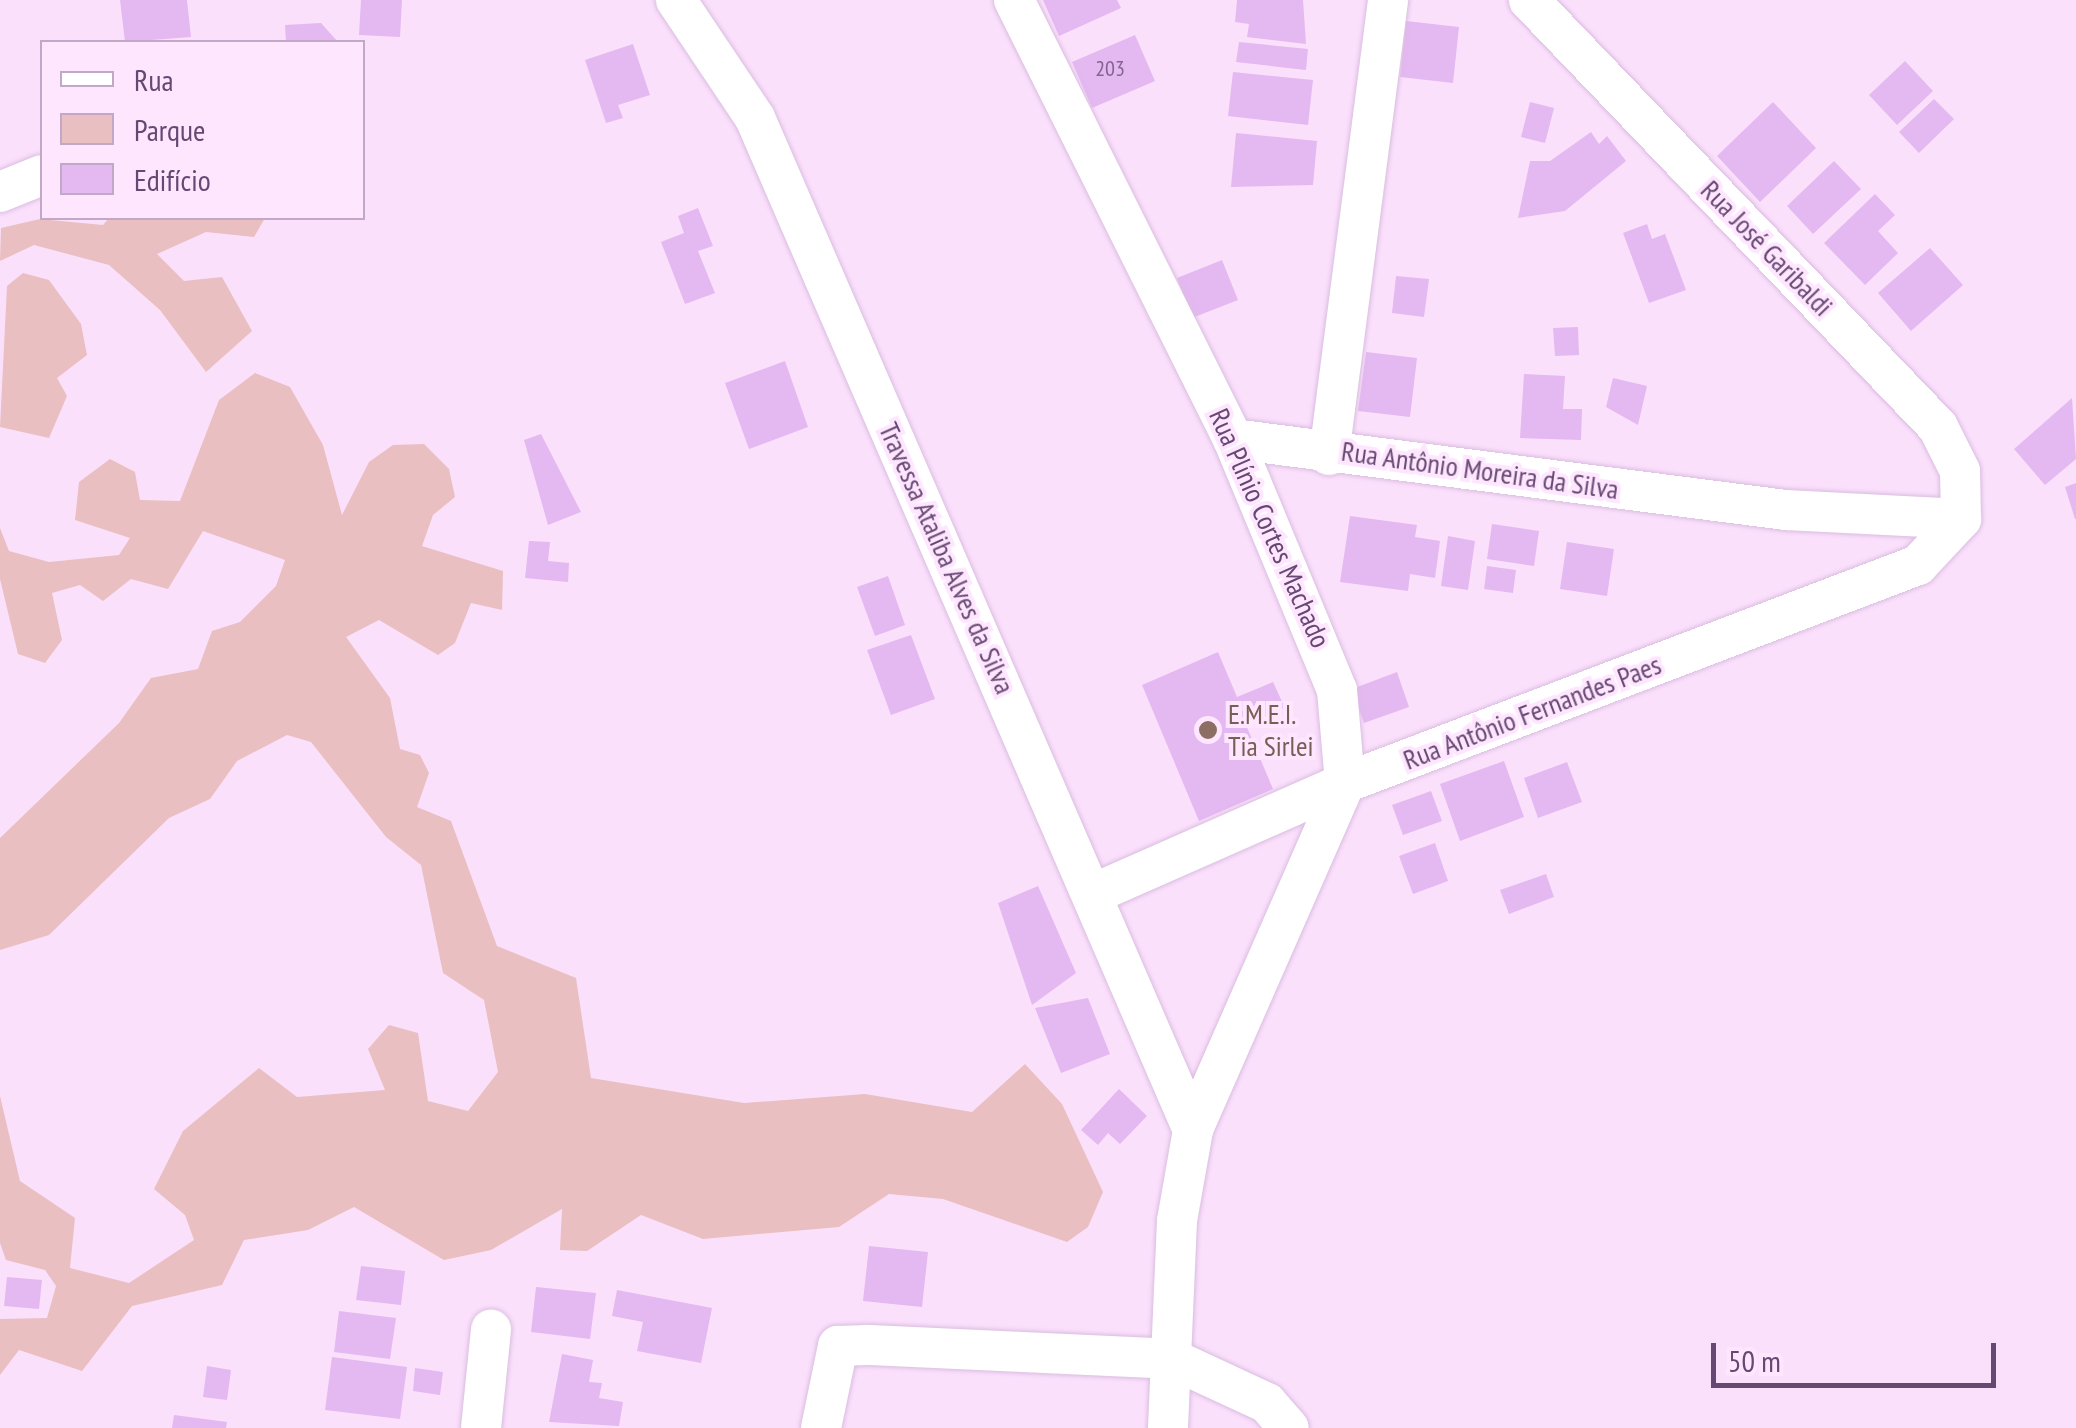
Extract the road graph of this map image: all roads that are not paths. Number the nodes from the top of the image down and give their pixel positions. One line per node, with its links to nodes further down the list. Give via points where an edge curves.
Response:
1 (676, 0): 11 (street, Travessa Ataliba Alves da Silva, via 755,118)
2 (1014, 0): 7 (street, Rua Plínio Cortes Machado)
3 (1388, 0): 8 (street, Rua Antônio Moreira da Silva)
4 (1530, 0): 9 (street, Rua José Garibaldi, via 1938,427 1960,471)
5 (40, 176): 6 (street)
6 (0, 192)
7 (1233, 439): 8 (street); 10 (street, Rua Plínio Cortes Machado, via 1320,633 1337,690)
8 (1330, 456): 9 (street, Rua Antônio Moreira da Silva, via 1786,510)
9 (1962, 519): 10 (street, Rua Antônio Fernandes Paes, via 1918,566)
10 (1345, 782): 11 (street, Rua Antônio Fernandes Paes); 12 (street, Rua Plínio Cortes Machado)
11 (1093, 894): 12 (street, Travessa Ataliba Alves da Silva)
12 (1193, 1130): 14 (street, Rua Plínio Cortes Machado, via 1177,1221)
13 (492, 1330): 15 (street)
14 (1172, 1359): 16 (street, via 838,1346); 17 (street, Rua Plínio Cortes Machado); 18 (street, via 1267,1404)
15 (481, 1428)
16 (822, 1428)
17 (1168, 1428)
18 (1289, 1428)

